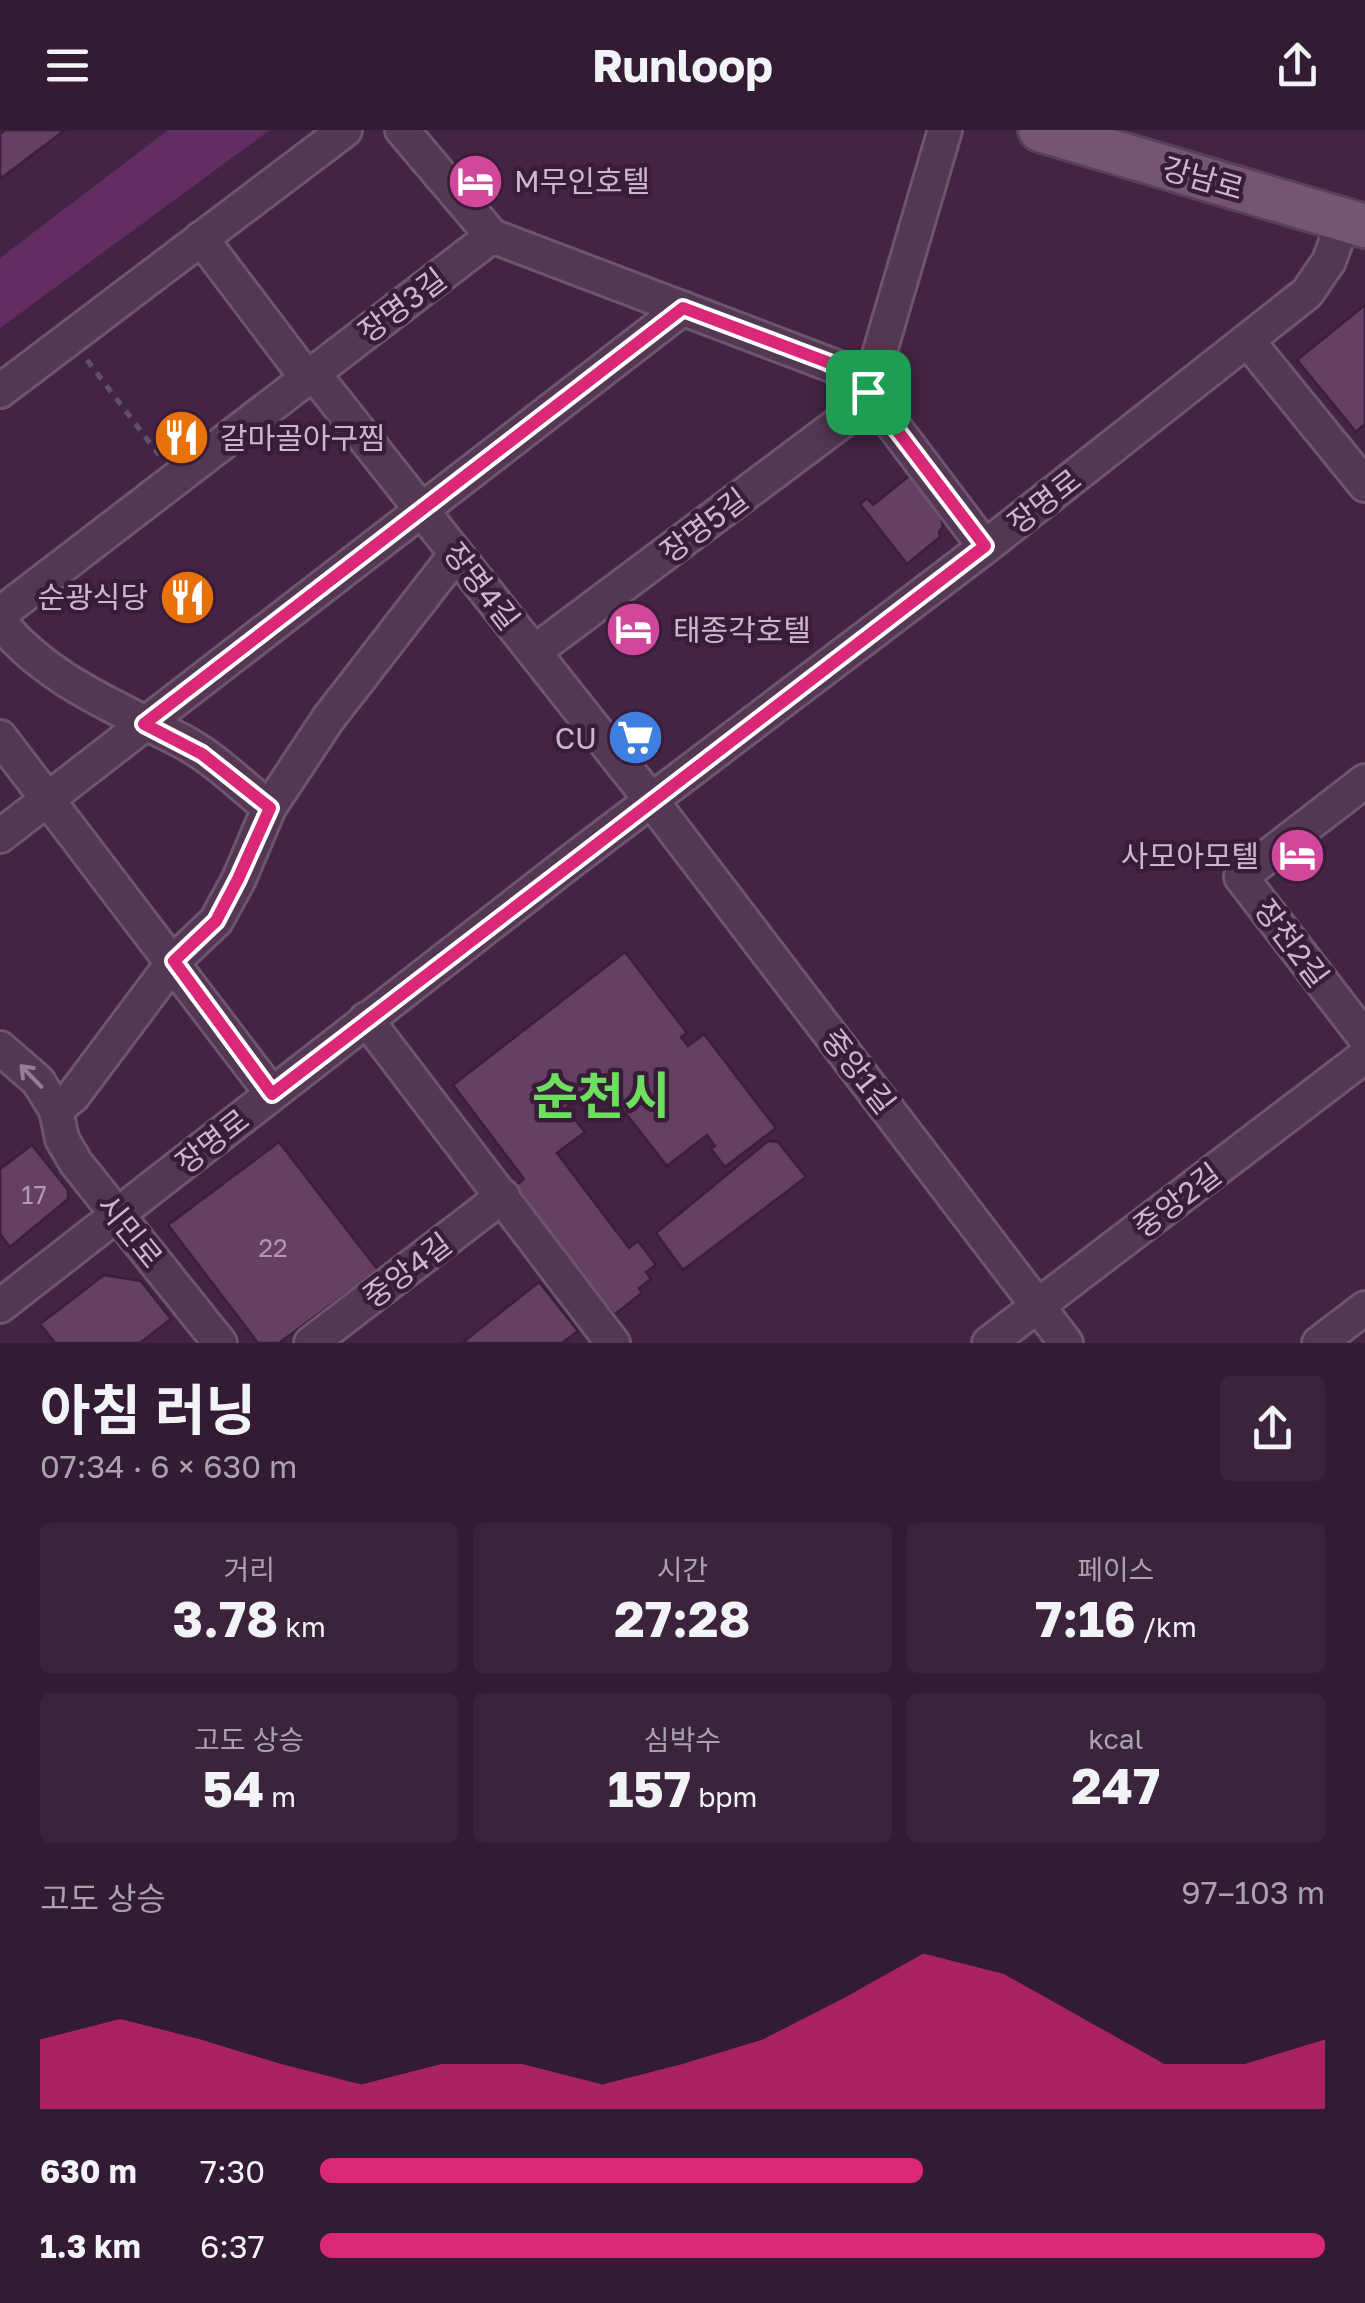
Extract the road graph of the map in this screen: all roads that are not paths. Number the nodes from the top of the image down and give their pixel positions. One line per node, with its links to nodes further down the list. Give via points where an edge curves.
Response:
1 (344, 130): 7 (street)
2 (402, 130): 6 (street)
3 (946, 130): 12 (street)
4 (1040, 130): 5 (main road, 강남로)
5 (1354, 223): 9 (street, 장명로, via 1307,293)
6 (492, 236): 8 (street); 10 (street, 장명3길)
7 (202, 238): 10 (street, 장명4길); 11 (street)
8 (683, 308): 12 (street, via 827,362); 14 (street)
9 (1248, 341): 13 (street); 15 (street, 장명로)
10 (310, 376): 14 (street, 장명4길); 17 (street, 장명3길)
11 (0, 391)
12 (871, 395): 15 (street); 19 (street, 장명5길)
13 (1365, 485)
14 (420, 508): 16 (street, 장명4길); 20 (street)
15 (985, 546): 24 (street, 장명로)
16 (456, 554): 19 (street, 장명4길); 25 (street, via 328,719)
17 (0, 614)
18 (0, 622): 20 (street, via 30,656)
19 (534, 652): 24 (street, 장명4길)
20 (144, 724): 23 (street); 25 (street, via 202,754)
21 (0, 737): 23 (street)
22 (1365, 781): 29 (street, 장천2길, via 1241,877)
23 (49, 798): 26 (street); 27 (street)
24 (651, 800): 28 (street, 장명로); 37 (street, 중앙1길)
25 (270, 808): 27 (street, via 216,921)
26 (0, 836)
27 (174, 961): 32 (street); 33 (street)
28 (366, 1020): 32 (street, 장명로); 34 (street)
29 (1365, 1038)
30 (0, 1048): 33 (street, 시민로, one-way to 30, via 38,1080)
31 (1365, 1056): 37 (street, 중앙2길)
32 (272, 1094): 35 (street, 장명로)
33 (56, 1110): 35 (street, 시민로, via 69,1151)
34 (503, 1196): 40 (street, 중앙4길); 41 (street)
35 (118, 1216): 36 (street, 장명로); 39 (street, 시민로)
36 (0, 1306)
37 (1038, 1306): 42 (street, 중앙2길); 43 (street, 중앙1길)
38 (1365, 1308): 44 (street)
39 (220, 1343)
40 (311, 1343)
41 (613, 1343)
42 (988, 1343)
43 (1066, 1343)
44 (1319, 1343)

